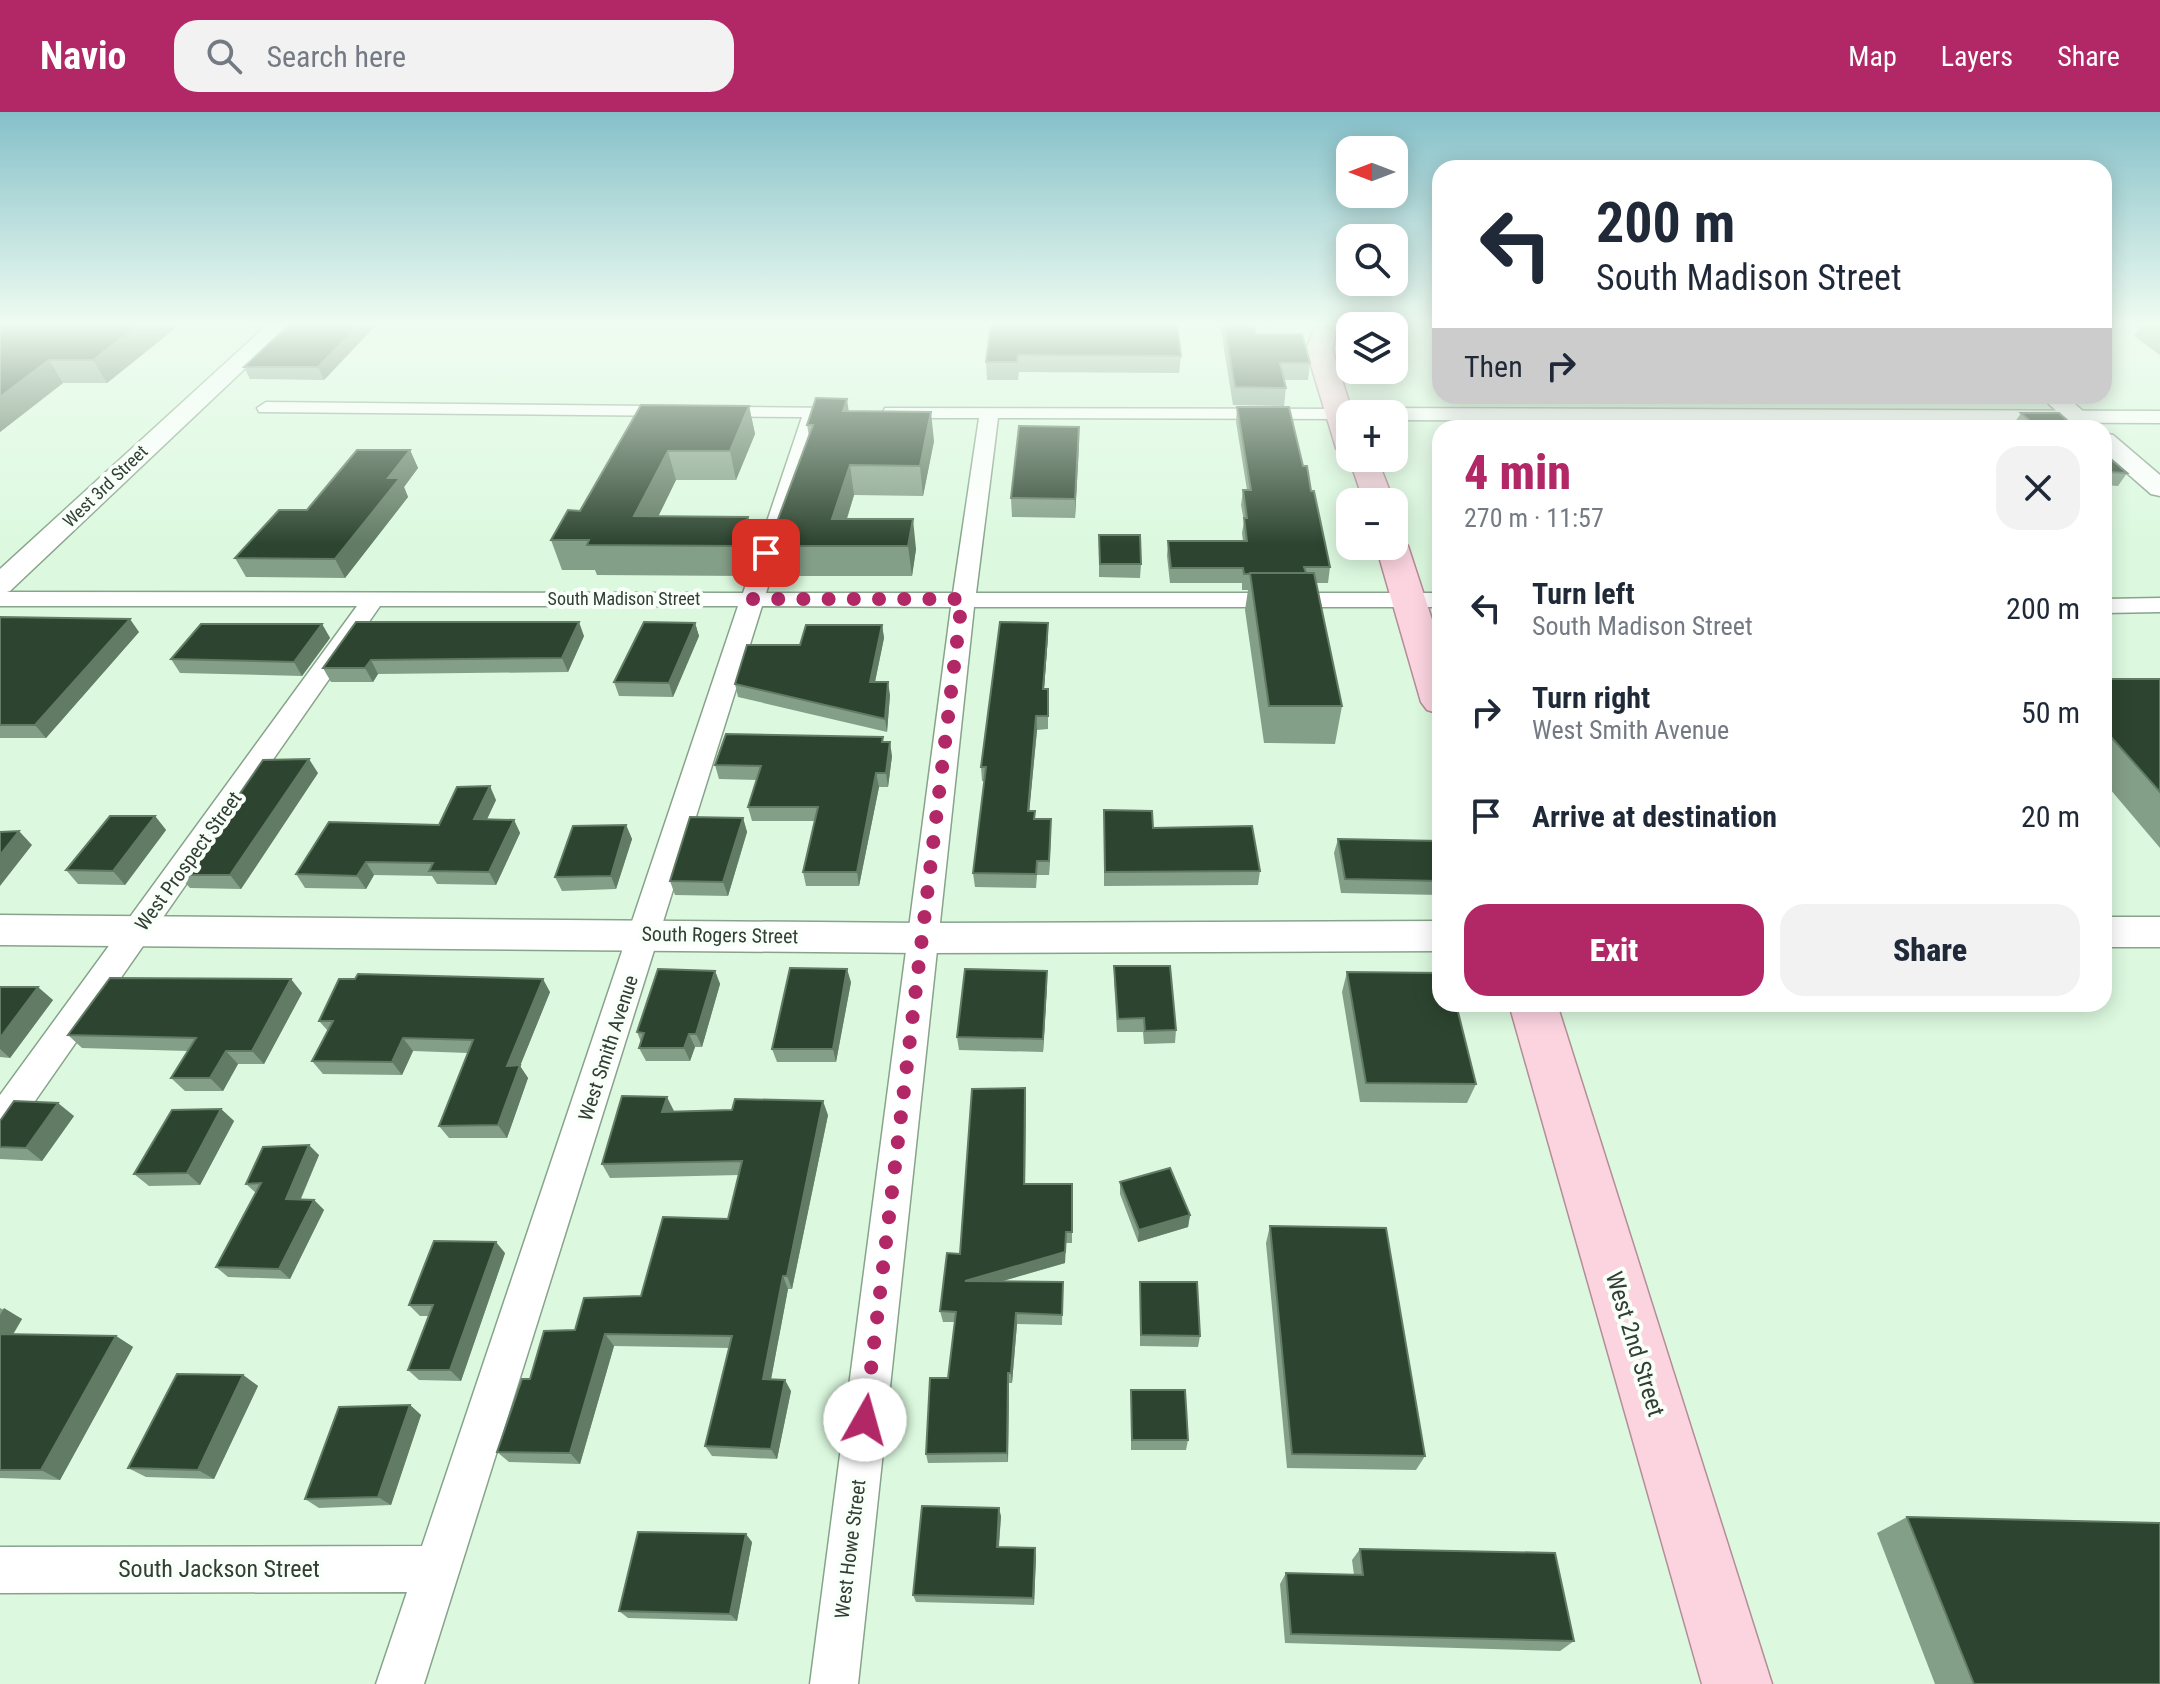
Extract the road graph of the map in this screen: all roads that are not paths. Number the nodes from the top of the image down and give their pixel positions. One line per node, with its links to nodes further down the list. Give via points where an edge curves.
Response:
1 (173, 397): 15 (street, West 3rd Street)
2 (202, 397): 17 (street, West 3rd Street)
3 (2062, 404): 11 (street)
4 (266, 408): 5 (street)
5 (813, 412): 6 (street); 20 (street, West Smith Avenue)
6 (989, 414): 7 (street); 21 (street, West Howe Street)
7 (1336, 414)
8 (1408, 415): 10 (street)
9 (2160, 417): 12 (street)
10 (1630, 420)
11 (2081, 420)
12 (2112, 420)
13 (2112, 447): 14 (street)
14 (2160, 488)
15 (0, 555)
16 (1400, 560): 22 (main road)
17 (0, 585)
18 (375, 597): 19 (street, South Madison Street); 20 (street, South Madison Street); 27 (street, West Prospect Street)
19 (0, 599)
20 (751, 599): 21 (street, South Madison Street); 30 (street, West Smith Avenue)
21 (962, 599): 22 (street, South Madison Street); 32 (street, West Howe Street)
22 (1424, 600): 25 (main road)
23 (2160, 605): 24 (street)
24 (2112, 606)
25 (1432, 651)
26 (0, 930): 27 (street, South Rogers Street)
27 (139, 931): 30 (street, South Rogers Street); 34 (street, West Prospect Street)
28 (2112, 932): 29 (street)
29 (2160, 932)
30 (645, 934): 32 (street, South Rogers Street); 35 (street, West Smith Avenue)
31 (1432, 936): 32 (street, South Rogers Street)
32 (922, 938): 38 (street, West Howe Street)
33 (1535, 1012): 39 (main road, West 2nd Street)
34 (0, 1123)
35 (438, 1569): 36 (street, South Jackson Street); 37 (street, West Smith Avenue)
36 (0, 1570)
37 (400, 1684)
38 (834, 1684)
39 (1737, 1684)

